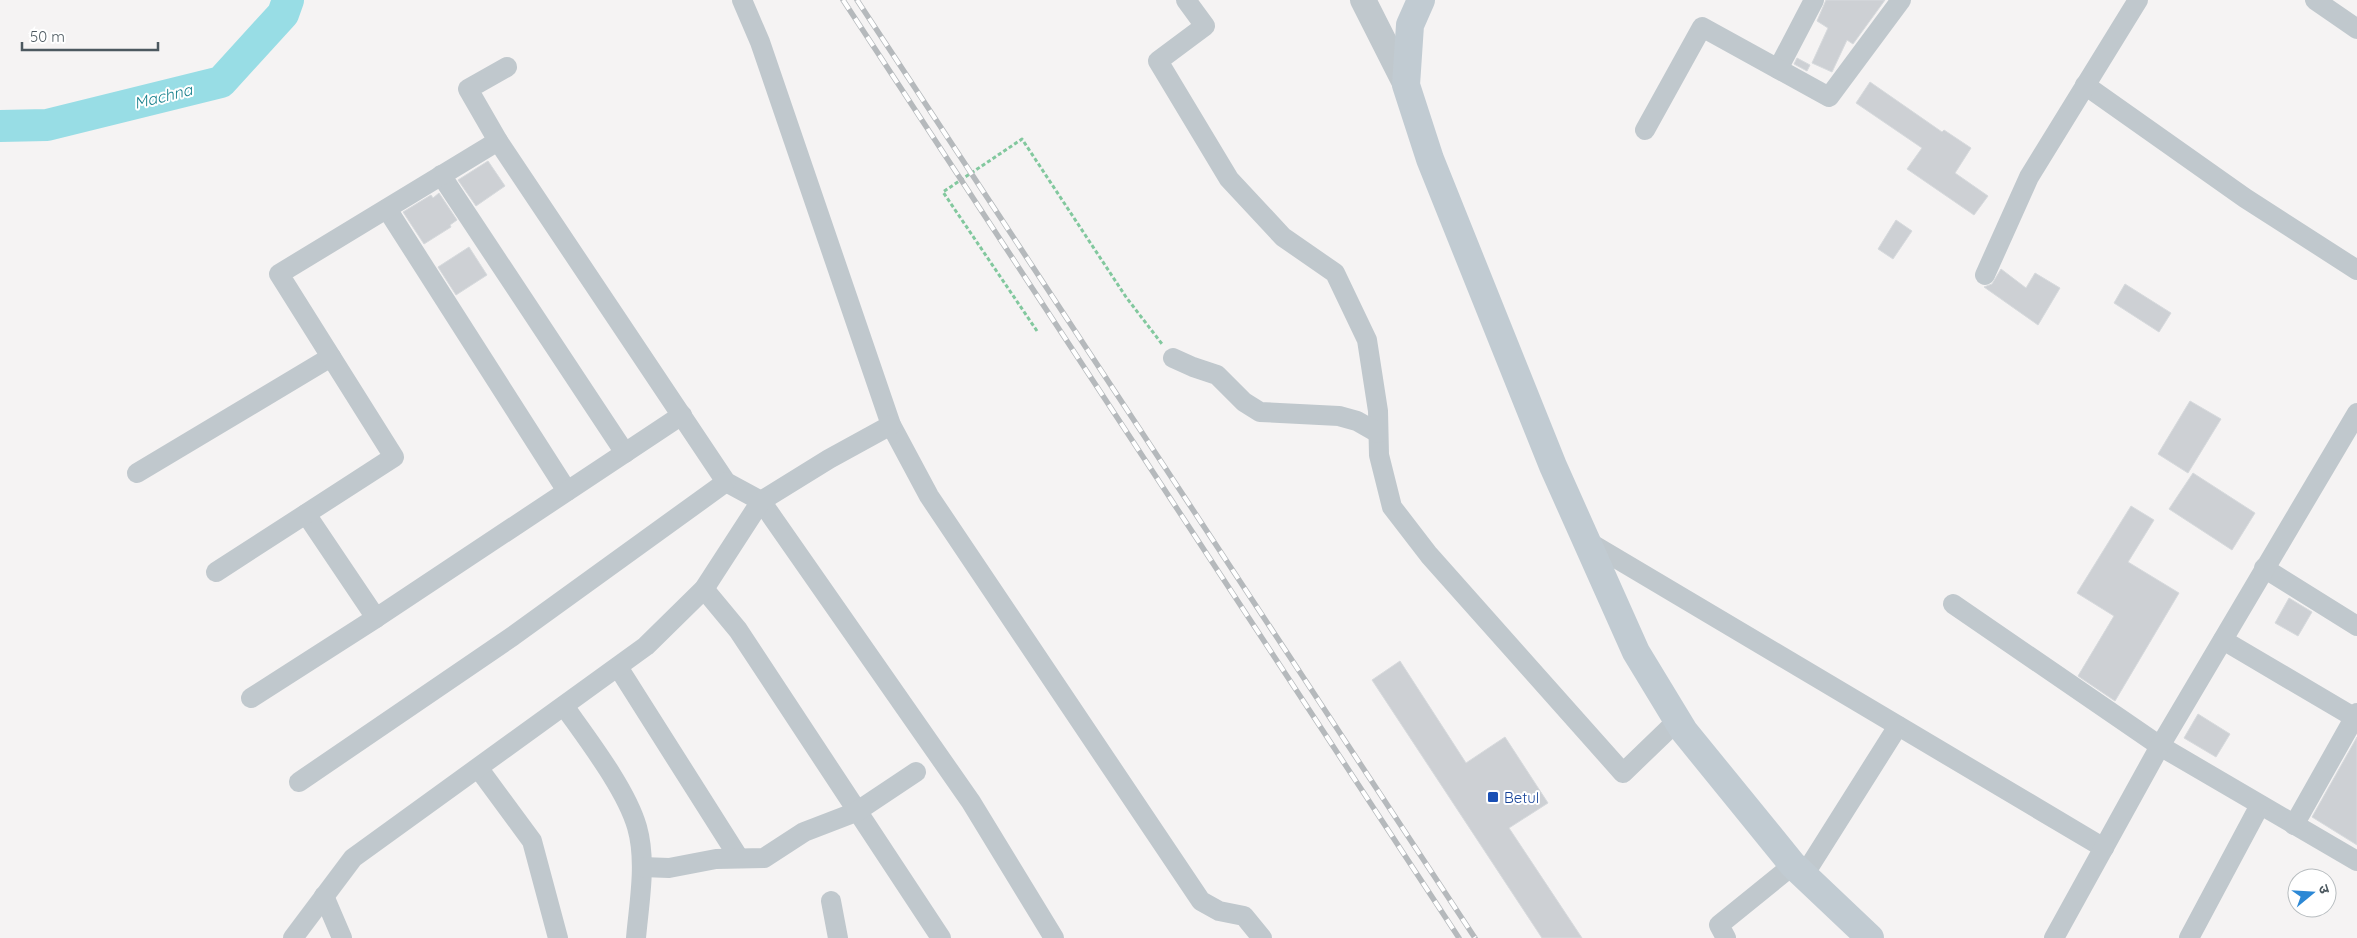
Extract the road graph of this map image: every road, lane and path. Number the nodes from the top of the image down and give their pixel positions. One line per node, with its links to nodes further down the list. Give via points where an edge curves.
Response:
1 (742, 0): 25 (street, via 760,42)
2 (1186, 0): 26 (street, via 1205,26 1158,60 1229,179 1282,237 1335,272 1367,340 1378,411)
3 (1363, 0): 12 (street)
4 (1421, 0): 12 (main road, via 1410,25)
5 (1814, 0): 11 (street)
6 (1901, 0): 11 (street, via 1829,97)
7 (2138, 0): 13 (street)
8 (2315, 0): 9 (street)
9 (2354, 20)
10 (507, 67): 15 (street, via 468,89)
11 (1778, 69): 14 (street, via 1702,27)
12 (1406, 85): 33 (main road, via 1430,159 1553,466)
13 (2086, 85): 18 (street, via 2245,198); 19 (street, via 2029,177)
14 (1645, 130)
15 (498, 141): 16 (street); 24 (street)
16 (441, 176): 17 (street); 27 (street)
17 (386, 209): 21 (street, via 279,274); 30 (street)
18 (2357, 270)
19 (1985, 275)
20 (1037, 331): 22 (path, via 943,192 1022,139 1126,297)
21 (331, 357): 28 (street); 32 (street, via 394,457)
22 (1173, 358): 26 (street, via 1192,368 1217,374 1244,402 1260,412 1339,416 1357,421)
23 (2357, 413): 34 (street)
24 (682, 416): 27 (street); 29 (street)
25 (891, 425): 31 (street, via 829,458); 68 (street, via 929,496 1202,901 1219,911 1244,916)
26 (1378, 433): 45 (street, via 1379,455 1392,507 1429,556 1623,773)
27 (625, 453): 30 (street)
28 (137, 474)
29 (726, 482): 31 (street); 50 (street, via 513,636)
30 (567, 491): 38 (street)
31 (761, 501): 36 (street); 67 (street, via 970,802)
32 (306, 514): 35 (street); 38 (street)
33 (1587, 541): 45 (main road, via 1636,652); 46 (street)
34 (2264, 568): 39 (street); 40 (street)
35 (216, 572)
36 (704, 589): 41 (street, via 646,646); 52 (street, via 738,630)
37 (1953, 604): 47 (street)
38 (376, 618): 42 (street)
39 (2357, 626)
40 (2223, 640): 44 (street); 47 (street)
41 (618, 667): 43 (street); 55 (street)
42 (252, 698)
43 (564, 706): 48 (street); 57 (street, via 608,768 626,803 637,828)
44 (2356, 716): 53 (street)
45 (1678, 720): 58 (main road)
46 (1898, 726): 54 (street); 58 (street)
47 (2160, 746): 51 (street); 54 (street)
48 (479, 768): 59 (street, via 353,858); 63 (street, via 532,841)
49 (916, 772): 52 (street)
50 (299, 782)
51 (2260, 804): 53 (street); 72 (street)
52 (856, 812): 55 (street, via 804,832 764,858); 66 (street)
53 (2294, 825): 56 (street)
54 (2104, 848): 71 (street)
55 (739, 858): 57 (street, via 669,868)
56 (2357, 862)
57 (642, 867): 64 (street)
58 (1798, 870): 69 (street, via 1720,925); 70 (main road)
59 (324, 896): 61 (street); 62 (street)
60 (831, 900): 65 (street)
61 (293, 938)
62 (342, 938)
63 (558, 938)
64 (636, 938)
65 (838, 938)
66 (941, 938)
67 (1054, 938)
68 (1262, 938)
69 (1726, 938)
70 (1870, 938)
71 (2054, 938)
72 (2189, 938)

